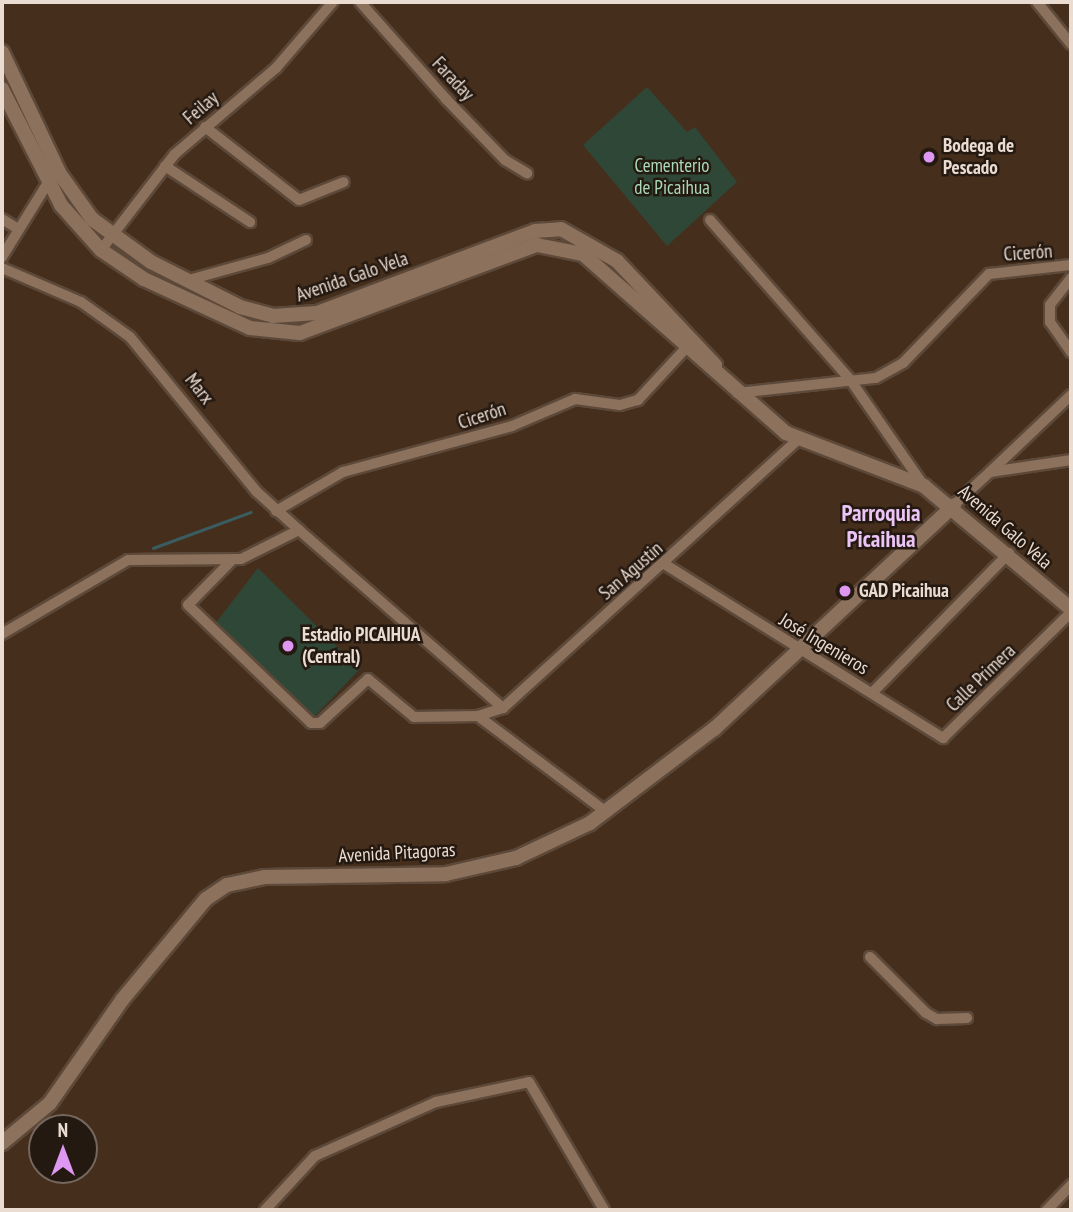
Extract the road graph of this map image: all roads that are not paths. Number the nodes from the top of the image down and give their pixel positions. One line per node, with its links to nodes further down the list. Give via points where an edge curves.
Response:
1 (333, 2): 7 (street, Feilay, via 276,68)
2 (360, 2): 9 (street, Faraday, via 505,160)
3 (1037, 2): 4 (street)
4 (1071, 44)
5 (2, 52): 16 (main road, Avenida Galo Vela, via 60,174)
6 (2, 89): 11 (main road, Avenida Galo Vela)
7 (205, 127): 8 (street, Feilay); 10 (street, via 299,200)
8 (165, 166): 14 (street); 16 (street, Feilay)
9 (527, 173)
10 (344, 181)
11 (47, 184): 15 (street); 18 (main road, Avenida Galo Vela)
12 (2, 219): 15 (street)
13 (710, 220): 26 (street)
14 (250, 222)
15 (18, 229): 19 (street)
16 (111, 236): 18 (street, Feilay); 23 (main road, Avenida Galo Vela)
17 (306, 240): 23 (street, via 268,258)
18 (101, 250): 24 (main road, Avenida Galo Vela, via 144,279 234,322 281,334 333,325 537,245 561,247 600,267)
19 (2, 257)
20 (1071, 265): 26 (street, Cicerón, via 989,274 903,363 876,378)
21 (2, 268): 34 (street, Marx, via 81,302 130,337)
22 (1071, 278): 25 (street, via 1049,305 1050,322)
23 (185, 281): 27 (main road, Avenida Galo Vela, via 261,314 306,316 535,230 561,229 617,261)
24 (685, 349): 27 (main road, Avenida Galo Vela); 34 (street, Cicerón, via 638,400 620,405 575,399 512,426 343,472)
25 (1071, 352)
26 (849, 378): 27 (street, Cicerón); 32 (street)
27 (731, 389): 29 (main road, Avenida Galo Vela)
28 (1071, 395): 31 (street)
29 (798, 440): 32 (main road, Avenida Galo Vela); 38 (street, San Agustin)
30 (1071, 460): 31 (street)
31 (990, 472): 33 (street)
32 (924, 486): 33 (main road, Avenida Galo Vela)
33 (954, 505): 36 (main road, Avenida Galo Vela); 41 (main road, Avenida Pitagoras, via 884,564)
34 (276, 511): 35 (street, Marx)
35 (299, 530): 37 (street, via 250,557); 43 (street, Marx)
36 (1009, 553): 39 (main road, Avenida Galo Vela); 42 (street, José Ingenieros)
37 (233, 559): 40 (street, via 128,560); 44 (street, via 188,605 312,723 320,723 364,680 372,679 414,717)
38 (666, 565): 41 (street, José Ingenieros); 43 (street, San Agustin)
39 (1071, 611): 42 (street, Calle Primera, via 943,738)
40 (2, 634)
41 (798, 652): 42 (street, José Ingenieros); 45 (main road, Avenida Pitagoras, via 714,729)
42 (872, 693)
43 (503, 708): 44 (street, San Agustin)
44 (478, 716): 45 (street)
45 (605, 811): 48 (main road, Avenida Pitagoras, via 516,858 446,874 265,877 227,885 206,899 122,1000 50,1103)
46 (870, 957): 47 (street, via 936,1020)
47 (967, 1018)
48 (2, 1143)
49 (1071, 1185): 52 (street)
50 (265, 1210): 51 (street, via 315,1156 436,1102 529,1082)
51 (604, 1210)
52 (1047, 1210)

